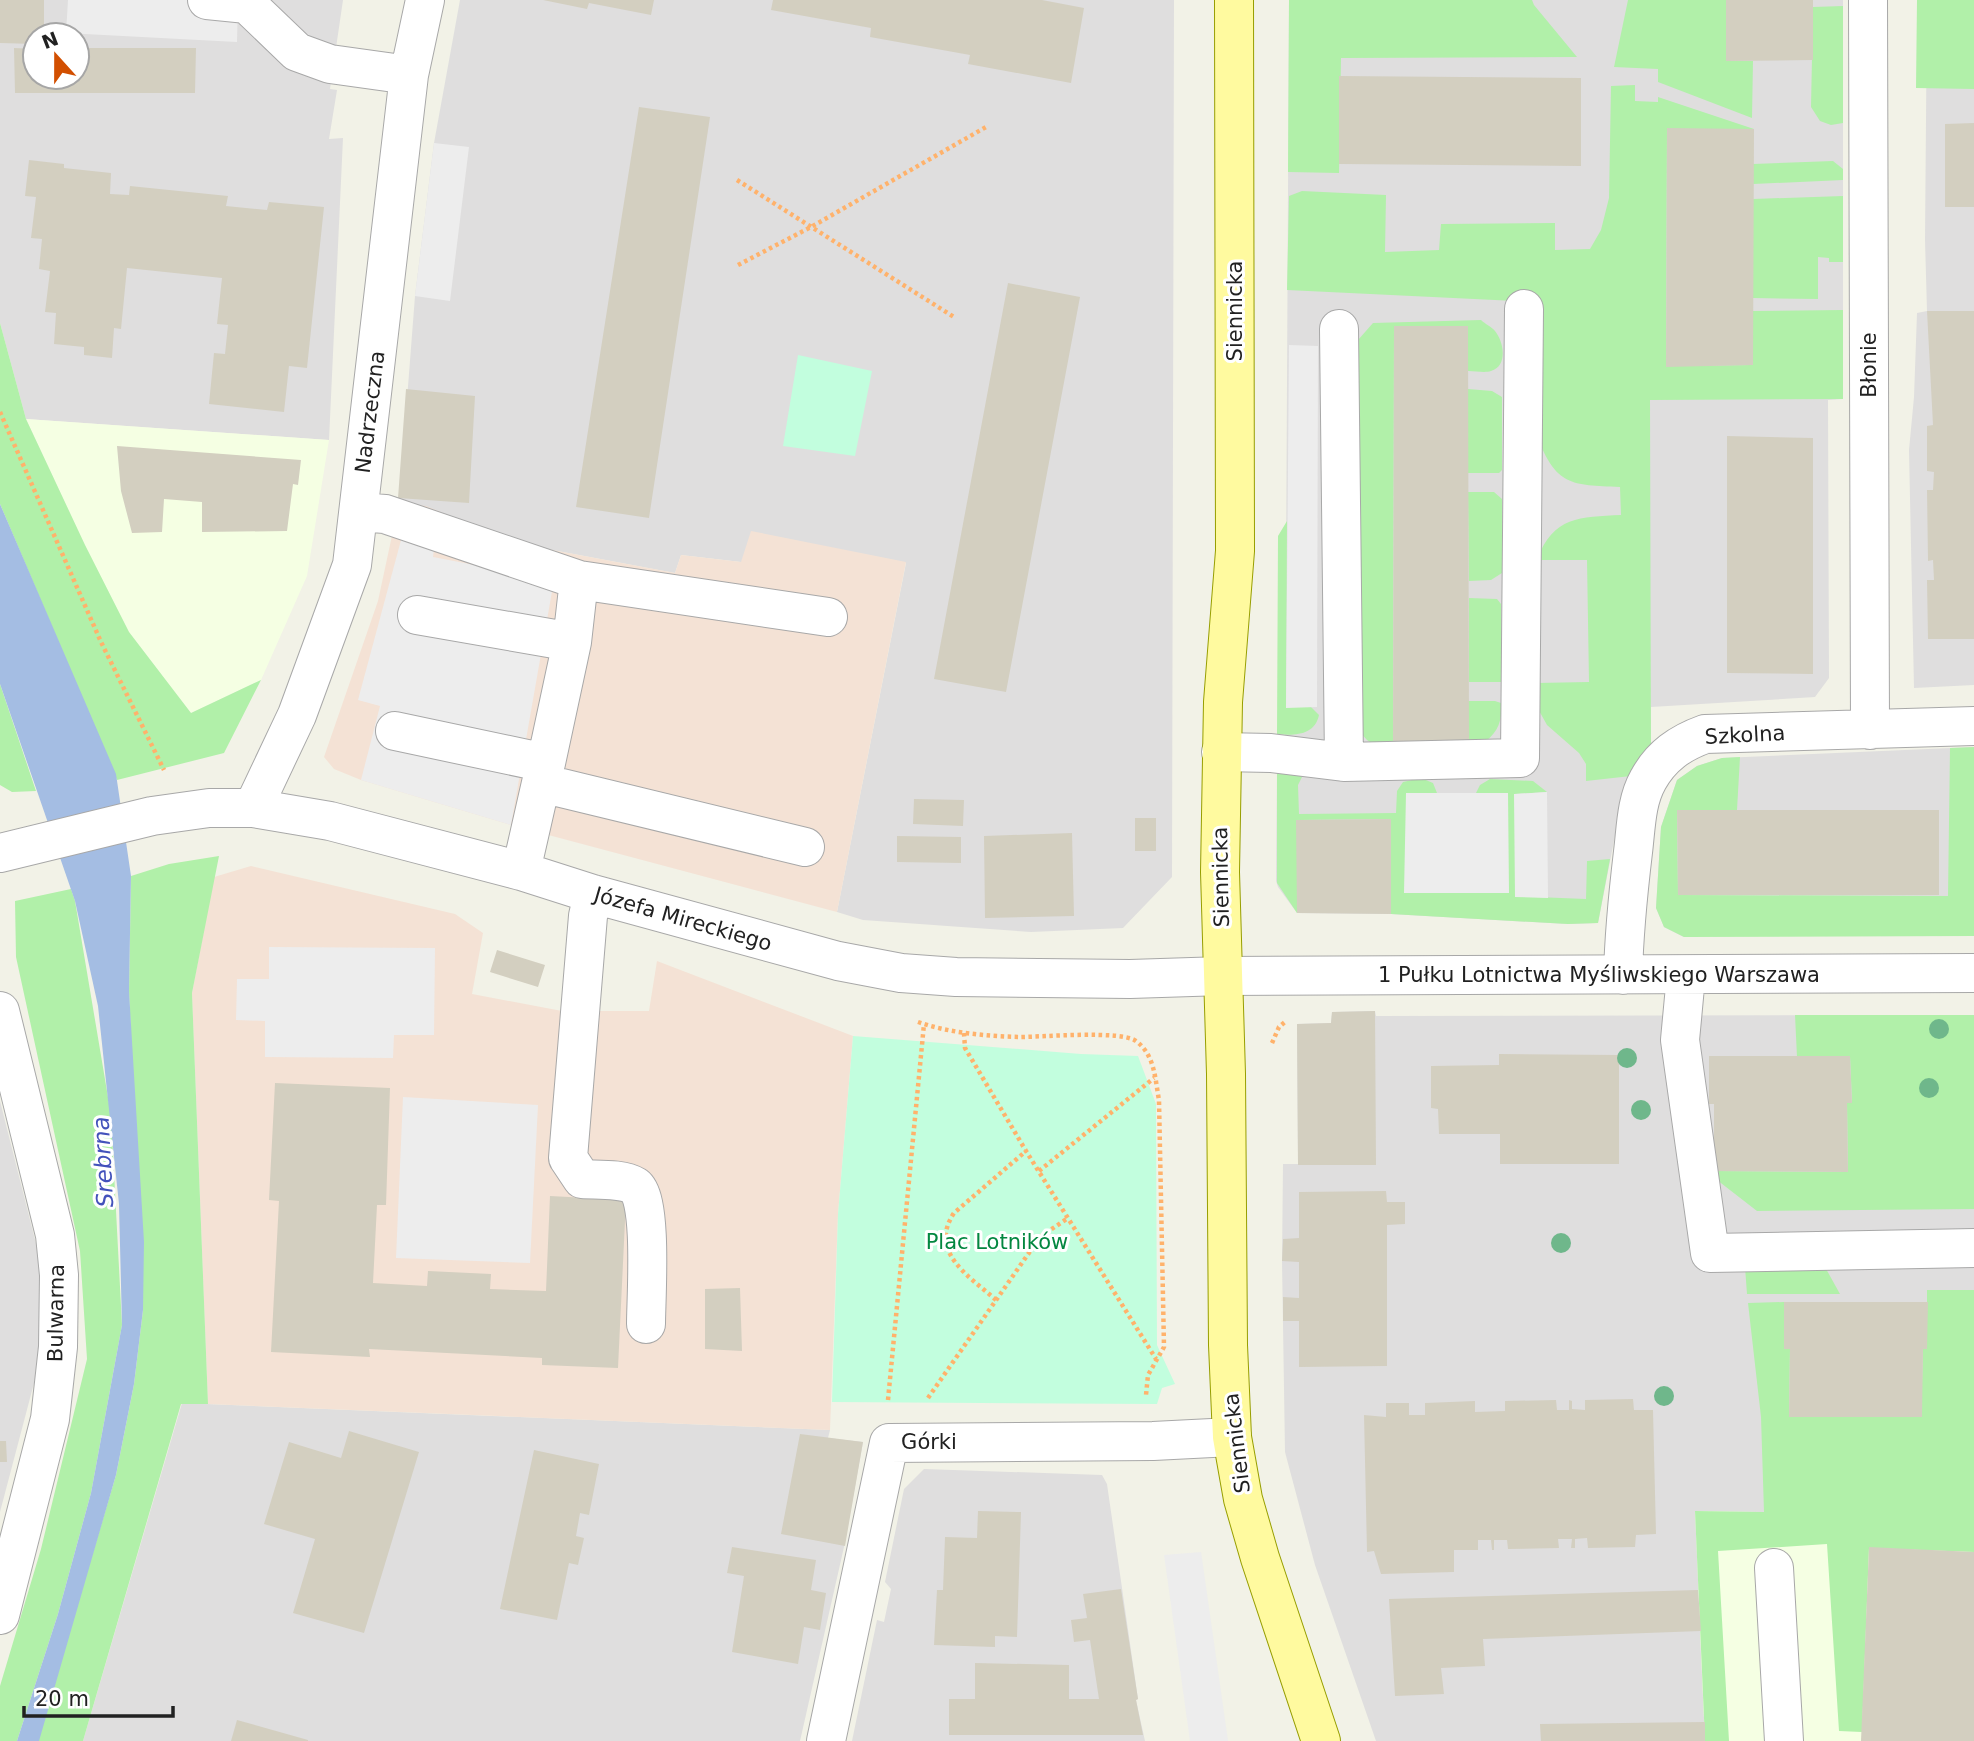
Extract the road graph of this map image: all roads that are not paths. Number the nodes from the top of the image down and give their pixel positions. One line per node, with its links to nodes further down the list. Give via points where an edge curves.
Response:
1 (207, 0): 5 (street, via 247,4 297,52 330,64)
2 (425, 0): 5 (street, Nadrzeczna)
3 (1234, 0): 16 (main road, Siennicka, via 1235,551)
4 (1868, 0): 14 (street, Błonie)
5 (409, 75): 8 (street, Nadrzeczna)
6 (1524, 309): 17 (street, via 1520,758)
7 (1339, 330): 17 (street)
8 (359, 512): 9 (street, via 385,514); 19 (street, Nadrzeczna, via 352,565 297,715)
9 (579, 580): 11 (street); 12 (street)
10 (417, 615): 12 (street)
11 (828, 617)
12 (572, 642): 18 (street)
13 (1974, 726): 14 (street, Szkolna)
14 (1870, 730): 25 (street, Szkolna, via 1705,734 1684,741 1665,757 1648,780 1638,808)
15 (395, 731): 18 (street)
16 (1221, 752): 17 (street); 26 (main road, Siennicka)
17 (1344, 762)
18 (544, 773): 20 (street); 22 (street)
19 (253, 808): 21 (street, Józefa Mireckiego, via 209,808 152,817); 22 (street, Józefa Mireckiego, via 330,821)
20 (805, 847)
21 (0, 853)
22 (521, 871): 23 (street, Józefa Mireckiego)
23 (593, 894): 26 (street, Józefa Mireckiego, via 838,961 901,973 983,978); 30 (street, via 568,1158 582,1179 629,1183 642,1195 647,1216)
24 (1974, 973): 27 (street, 1 Pułku Lotnictwa Myśliwskiego Warszawa)
25 (1623, 975): 26 (street, 1 Pułku Lotnictwa Myśliwskiego Warszawa); 27 (street, 1 Pułku Lotnictwa Myśliwskiego Warszawa)
26 (1223, 976): 31 (main road, Siennicka)
27 (1686, 976): 29 (street, via 1680,1040 1710,1253)
28 (0, 1011): 33 (street, Bulwarna, via 55,1235 59,1314 50,1419)
29 (1974, 1248)
30 (646, 1324)
31 (1232, 1437): 34 (street, Górki, via 889,1443); 35 (main road, Siennicka, via 1243,1499)
32 (1774, 1568): 36 (street)
33 (0, 1615)
34 (826, 1741)
35 (1321, 1741)
36 (1784, 1741)

